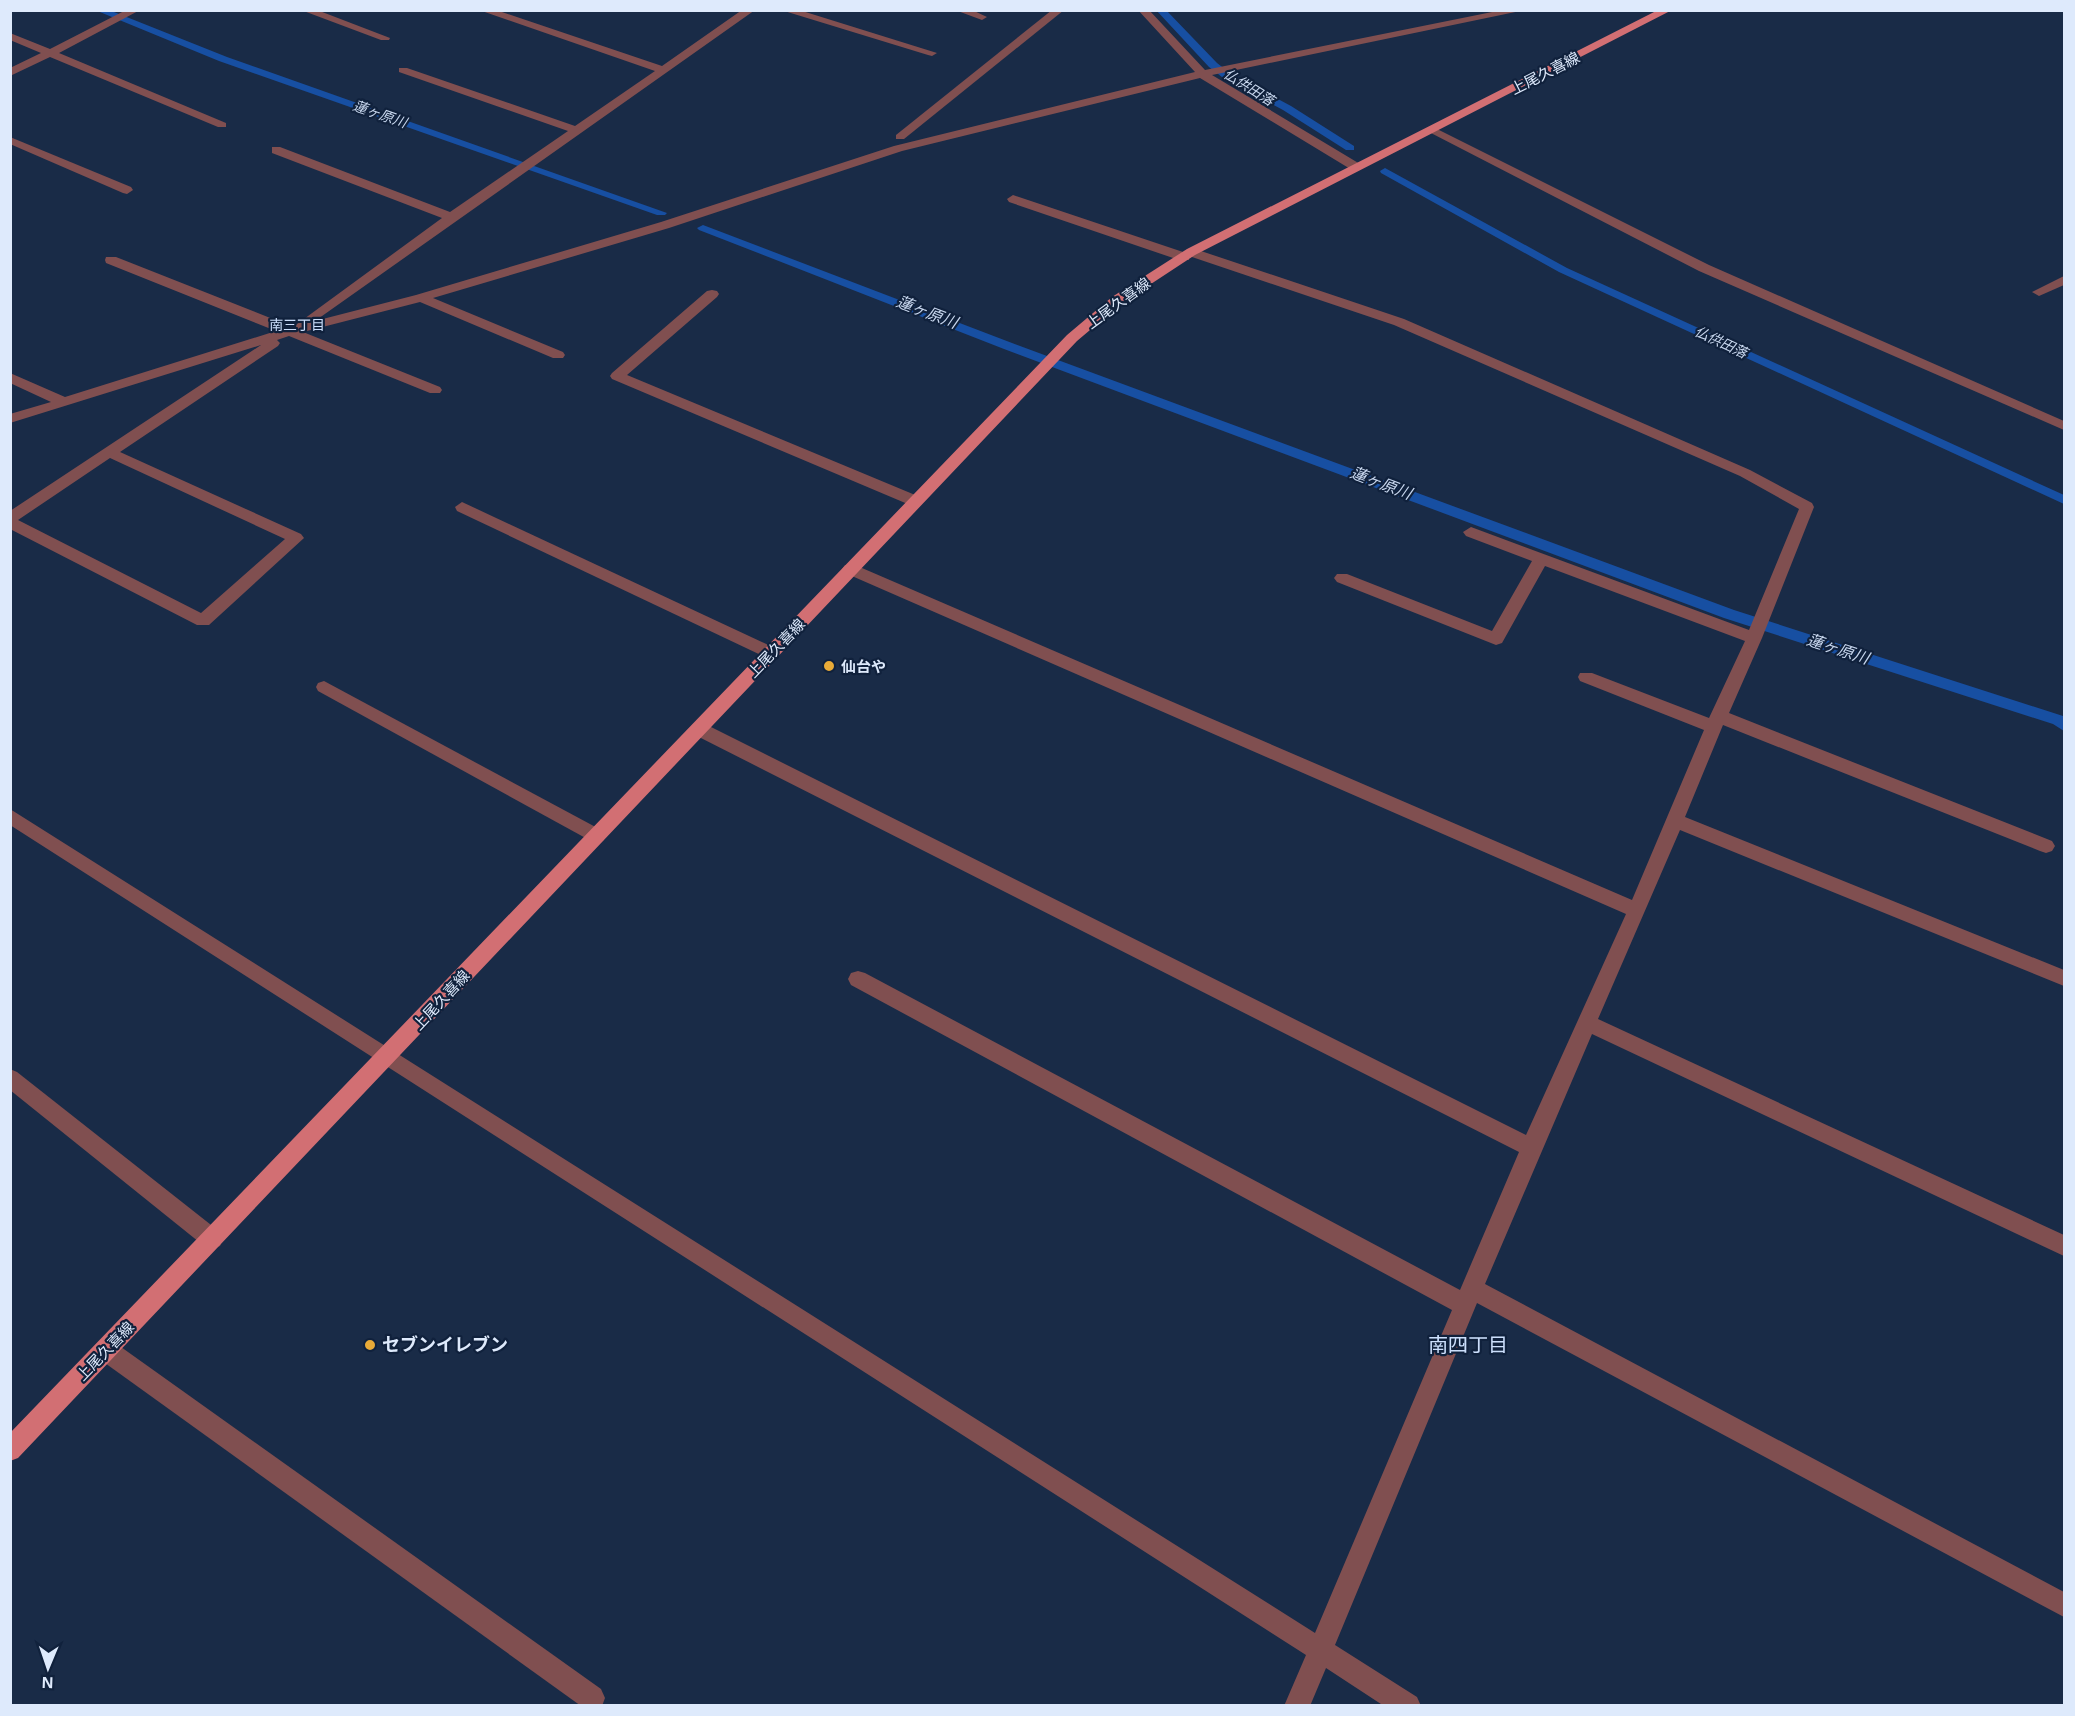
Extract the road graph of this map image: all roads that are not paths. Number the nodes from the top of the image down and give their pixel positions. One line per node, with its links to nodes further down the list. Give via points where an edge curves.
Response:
1 (135, 10): 14 (street)
2 (306, 10): 13 (street)
3 (484, 10): 17 (street)
4 (750, 10): 17 (street)
5 (786, 10): 15 (street)
6 (960, 10): 11 (street)
7 (1059, 10): 23 (street)
8 (1143, 10): 19 (street)
9 (1520, 10): 19 (street)
10 (1667, 10): 22 (main road, 上尾久喜線)
11 (982, 17)
12 (10, 36): 14 (street)
13 (386, 38)
14 (52, 53): 18 (street); 20 (street)
15 (932, 53)
16 (403, 70): 21 (street)
17 (664, 70): 21 (street)
18 (10, 73)
19 (1207, 73): 26 (street); 35 (street, via 898,148 665,225)
20 (222, 125)
21 (576, 130): 29 (street)
22 (1433, 130): 26 (main road, 上尾久喜線); 42 (street, via 1704,268)
23 (900, 137)
24 (10, 140): 27 (street)
25 (276, 150): 29 (street)
26 (1356, 167): 30 (main road, 上尾久喜線)
27 (127, 190)
28 (1013, 199): 30 (street)
29 (450, 217): 36 (street)
30 (1187, 255): 44 (main road, 上尾久喜線, via 1117,300 1059,350); 51 (street, via 1399,322 1745,472 1807,507)
31 (111, 260): 36 (street)
32 (2064, 280): 33 (street)
33 (2038, 292)
34 (712, 294): 44 (street, via 617,376)
35 (421, 298): 36 (street); 37 (street)
36 (291, 331): 39 (street); 40 (street); 43 (street)
37 (558, 355)
38 (10, 377): 40 (street)
39 (435, 390)
40 (63, 402): 41 (street)
41 (10, 419)
42 (2064, 426)
43 (108, 452): 46 (street); 46 (street, via 296,538 203,621)
44 (915, 501): 49 (main road, 上尾久喜線)
45 (462, 507): 52 (street)
46 (10, 520)
47 (1471, 532): 48 (street)
48 (1542, 559): 50 (street, via 1496,639); 51 (street)
49 (850, 569): 52 (main road, 上尾久喜線); 61 (street)
50 (1342, 578)
51 (1754, 639): 55 (street)
52 (771, 653): 56 (main road, 上尾久喜線)
53 (1586, 677): 55 (street)
54 (324, 687): 59 (street)
55 (1716, 722): 58 (street); 60 (street)
56 (699, 729): 59 (main road, 上尾久喜線); 67 (street)
57 (10, 816): 65 (street)
58 (1674, 820): 61 (street); 62 (street)
59 (597, 836): 65 (main road, 上尾久喜線)
60 (2046, 846)
61 (1637, 910): 64 (street)
62 (2064, 978)
63 (858, 979): 70 (street)
64 (1588, 1023): 67 (street); 69 (street)
65 (388, 1056): 68 (main road, 上尾久喜線); 74 (street)
66 (10, 1078): 68 (street)
67 (1531, 1148): 70 (street)
68 (212, 1239): 71 (main road, 上尾久喜線)
69 (2064, 1246)
70 (1469, 1297): 73 (street); 74 (street)
71 (106, 1350): 72 (main road, 上尾久喜線); 75 (street)
72 (10, 1450)
73 (2064, 1605)
74 (1321, 1650): 76 (street); 77 (street)
75 (592, 1698)
76 (1297, 1706)
77 (1408, 1706)

